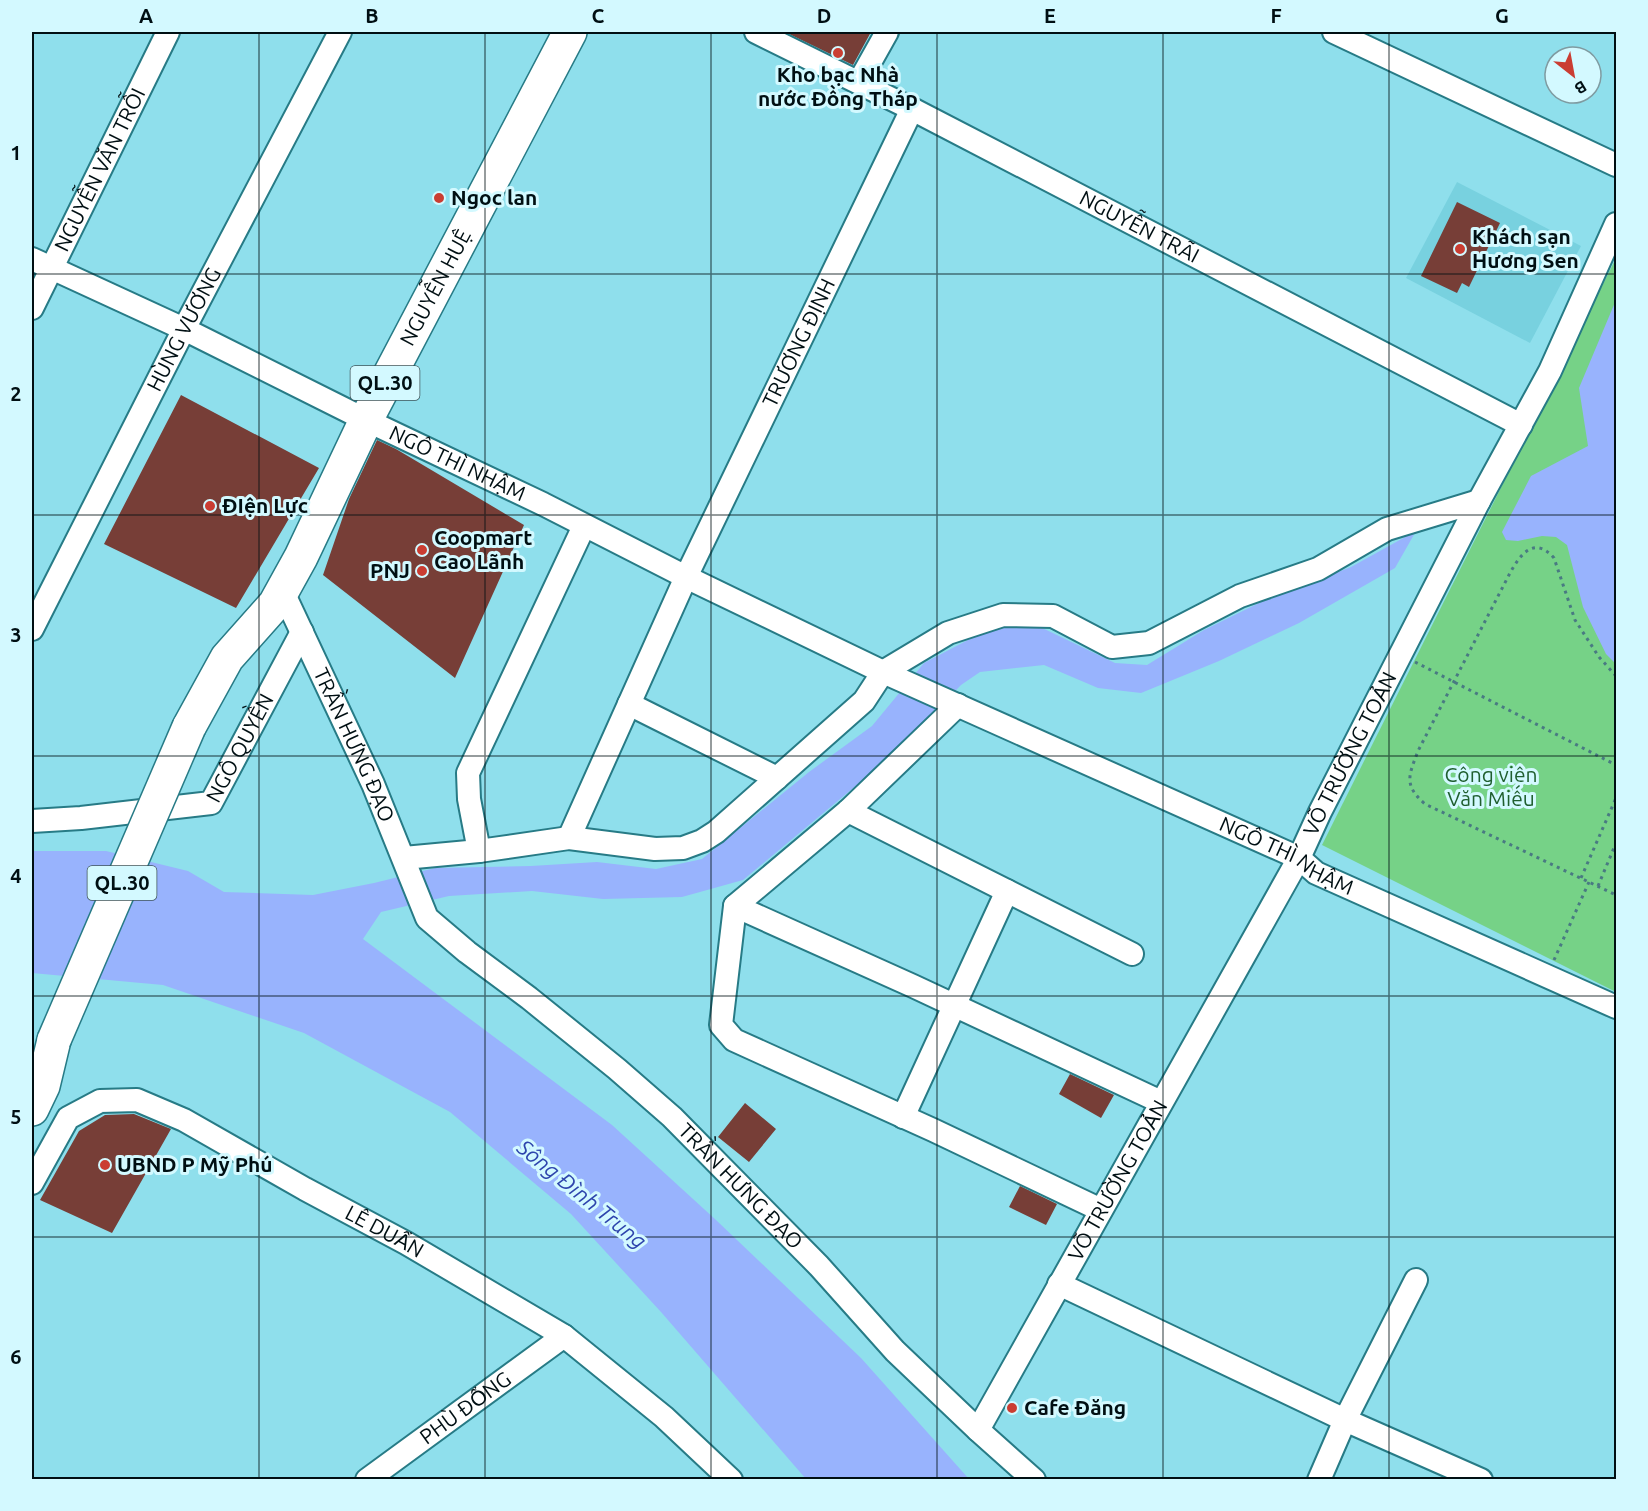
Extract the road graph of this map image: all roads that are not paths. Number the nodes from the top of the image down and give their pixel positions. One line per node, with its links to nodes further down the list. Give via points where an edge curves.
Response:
1 (168, 32): 12 (street, NGUYỄN VĂN TRỖI)
2 (340, 32): 14 (street, HÙNG VƯƠNG)
3 (570, 32): 15 (highway, NGUYỄN HUỆ / QL.30)
4 (756, 32): 8 (street, NGUYỄN TRÃI)
5 (887, 32): 8 (street)
6 (1334, 32): 7 (street)
7 (1359, 37): 10 (street)
8 (859, 82): 9 (street, NGUYỄN TRÃI)
9 (912, 109): 16 (street, NGUYỄN TRÃI); 19 (street, TRƯƠNG ĐỊNH)
10 (1617, 165)
11 (1617, 224): 16 (street, VÕ TRƯỜNG TOẢN)
12 (41, 264): 13 (street, NGUYỄN VĂN TRỖI); 14 (street, NGÔ THÌ NHẬM)
13 (32, 308)
14 (184, 329): 15 (street, NGÔ THÌ NHẬM); 21 (street, HÙNG VƯƠNG)
15 (366, 420): 18 (street, NGÔ THÌ NHẬM); 20 (highway, NGUYỄN HUỆ / QL.30)
16 (1521, 425): 17 (street, VÕ TRƯỜNG TOẢN)
17 (1479, 501): 23 (street, via 1387,529 1318,569 1240,596 1149,643 1112,647 1053,615 1003,615 948,633); 32 (street, VÕ TRƯỜNG TOẢN)
18 (584, 526): 19 (street, NGÔ THÌ NHẬM); 30 (street, via 468,773)
19 (686, 577): 23 (street, NGÔ THÌ NHẬM); 24 (street, TRƯƠNG ĐỊNH)
20 (282, 590): 22 (street, TRẦN HƯNG ĐẠO); 38 (highway, NGUYỄN HUỆ / QL.30, bridge, via 227,658 189,727)
21 (32, 629)
22 (302, 632): 28 (street, NGÔ QUYỀN, via 211,803); 31 (street, TRẦN HƯNG ĐẠO)
23 (883, 672): 25 (street, NGÔ THÌ NHẬM); 26 (street, via 864,701)
24 (629, 704): 26 (street); 29 (street, TRƯƠNG ĐỊNH)
25 (958, 705): 27 (street); 32 (street, NGÔ THÌ NHẬM)
26 (777, 778): 29 (street, via 716,832 683,848 655,849)
27 (848, 811): 33 (street); 34 (street)
28 (32, 821)
29 (569, 838): 30 (street)
30 (479, 851): 31 (street)
31 (404, 858): 48 (street, TRẦN HƯNG ĐẠO, via 427,918 672,1117 819,1266 895,1351)
32 (1299, 858): 37 (street, NGÔ THÌ NHẬM, via 1316,873); 39 (street, VÕ TRƯỜNG TOẢN)
33 (1007, 891): 35 (street); 36 (street)
34 (735, 906): 36 (street); 41 (street, via 720,1025 734,1040)
35 (1132, 954)
36 (954, 1005): 39 (street); 41 (street)
37 (1617, 1007)
38 (43, 1051): 40 (highway, QL.30, via 43,1086)
39 (1161, 1102): 43 (street, VÕ TRƯỜNG TOẢN)
40 (32, 1109)
41 (903, 1117): 43 (street)
42 (32, 1183): 46 (street, LÊ DUẨN, via 68,1118 100,1101 136,1101 184,1120)
43 (1101, 1210): 45 (street, VÕ TRƯỜNG TOẢN)
44 (1416, 1280): 47 (street)
45 (1059, 1284): 47 (street); 48 (street, VÕ TRƯỜNG TOẢN)
46 (564, 1336): 49 (street, PHÙ ĐỔNG); 50 (street, LÊ DUẨN, via 664,1417)
47 (1345, 1420): 52 (street); 53 (street)
48 (978, 1430): 51 (street, TRẦN HƯNG ĐẠO)
49 (367, 1479)
50 (731, 1479)
51 (1034, 1479)
52 (1319, 1479)
53 (1481, 1479)

